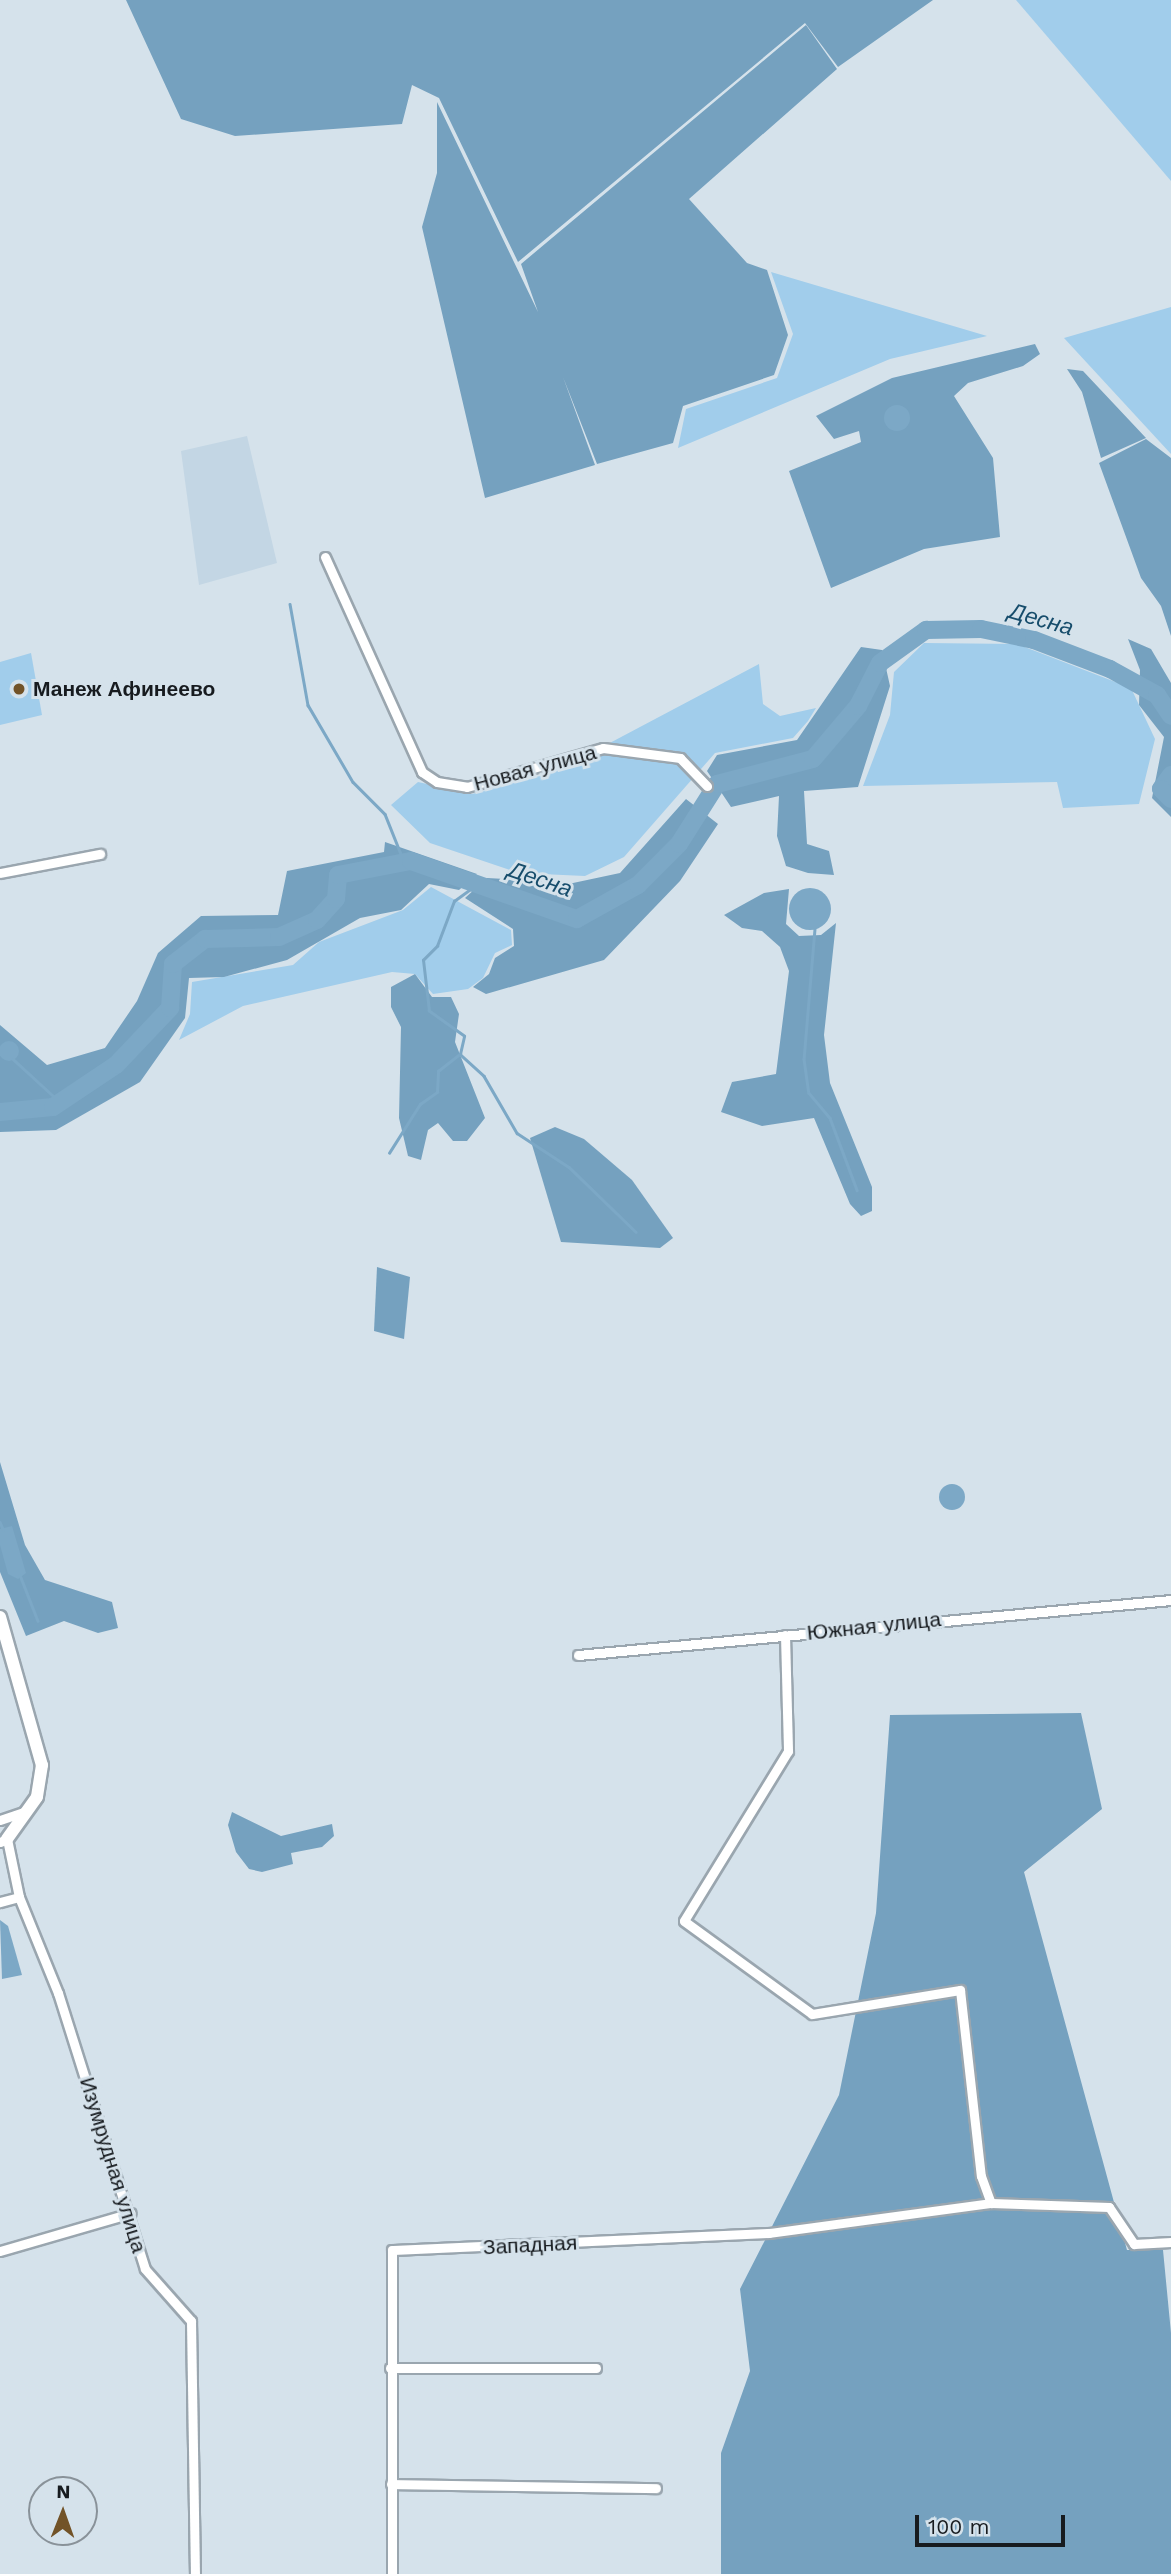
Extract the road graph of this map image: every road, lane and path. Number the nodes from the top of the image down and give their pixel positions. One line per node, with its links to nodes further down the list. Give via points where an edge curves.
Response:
1 (325, 557): 2 (street, Новая улица, via 422,772 437,782 467,787 603,748 680,758)
2 (707, 786)
3 (100, 854): 4 (street)
4 (0, 873)
5 (1171, 1600): 7 (street, Южная улица)
6 (0, 1617): 9 (street, via 38,1736 42,1765)
7 (785, 1635): 8 (street, Южная улица); 14 (street, via 788,1751 684,1921 812,2014 960,1990 981,2176)
8 (578, 1655)
9 (31, 1809): 10 (street); 11 (street)
10 (0, 1820)
11 (4, 1841): 12 (street, Изумрудная улица)
12 (19, 1896): 13 (street); 15 (street, Изумрудная улица, via 58,1993)
13 (0, 1902)
14 (990, 2203): 16 (street, via 1109,2207 1134,2244); 18 (street, Западная, via 769,2233 392,2250)
15 (131, 2213): 17 (street); 22 (street, Изумрудная улица, via 145,2269 191,2321)
16 (1171, 2242)
17 (0, 2251)
18 (390, 2368): 19 (street); 20 (street, Западная)
19 (596, 2368)
20 (391, 2484): 21 (street); 23 (street, Западная)
21 (656, 2488)
22 (195, 2574)
23 (392, 2574)

